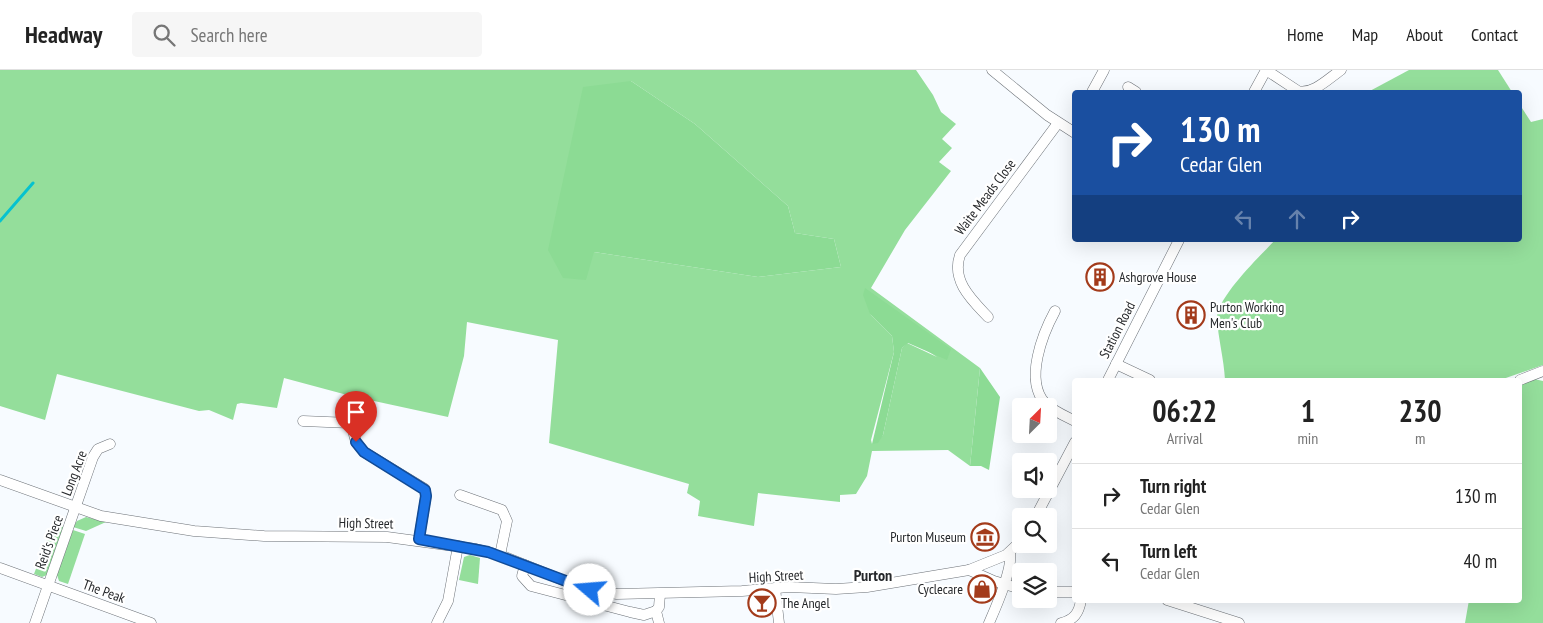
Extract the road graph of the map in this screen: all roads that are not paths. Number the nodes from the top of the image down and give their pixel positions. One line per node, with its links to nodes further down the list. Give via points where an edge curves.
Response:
1 (992, 70): 9 (street)
2 (1104, 70): 5 (street)
3 (1266, 70): 6 (street); 7 (street)
4 (1341, 70): 8 (street)
5 (1093, 90)
6 (1255, 90)
7 (1296, 90)
8 (1309, 90)
9 (1058, 123): 10 (street); 13 (street, Waite Meads Close, via 960,255 958,272 962,285)
10 (1072, 128)
11 (1178, 242): 14 (street, Station Road)
12 (1055, 311): 19 (street, via 1040,343 1038,387 1047,405)
13 (988, 317)
14 (1116, 364): 16 (street, Station Road); 17 (street)
15 (1543, 372): 18 (street)
16 (1109, 378)
17 (1146, 378)
18 (1522, 379)
19 (1072, 419)
20 (303, 421): 27 (street, via 351,423 356,442 364,452 420,485 426,496)
21 (110, 444): 25 (street, Long Acre, via 97,444)
22 (1072, 448): 26 (street)
23 (0, 480): 25 (street, High Street)
24 (460, 495): 30 (street, via 502,510 507,521)
25 (76, 508): 27 (street, High Street, via 101,516 225,534); 35 (street, Reid's Piece)
26 (1040, 508)
27 (419, 539): 28 (street, High Street)
28 (458, 546): 30 (street, High Street); 46 (street, via 448,601)
29 (1010, 552): 33 (street, High Street); 34 (street)
30 (500, 556): 31 (street, High Street)
31 (525, 565): 40 (street, High Street, via 590,590); 43 (street, via 522,576 531,586 644,615)
32 (0, 568): 35 (street, Reid's Piece)
33 (969, 570): 34 (street); 37 (street, High Street, via 867,587)
34 (1003, 584): 36 (street); 49 (street)
35 (48, 586): 44 (street, Reid's Piece); 45 (street, The Peak)
36 (1012, 586)
37 (775, 588): 40 (street, High Street); 48 (street)
38 (1057, 592): 39 (street)
39 (1072, 592)
40 (660, 594): 43 (street)
41 (1080, 603): 50 (street, via 1077,614)
42 (1176, 603): 51 (street)
43 (656, 611): 47 (street)
44 (35, 623)
45 (151, 623)
46 (437, 623)
47 (660, 623)
48 (780, 623)
49 (989, 623)
50 (1061, 623)
51 (1239, 623)

